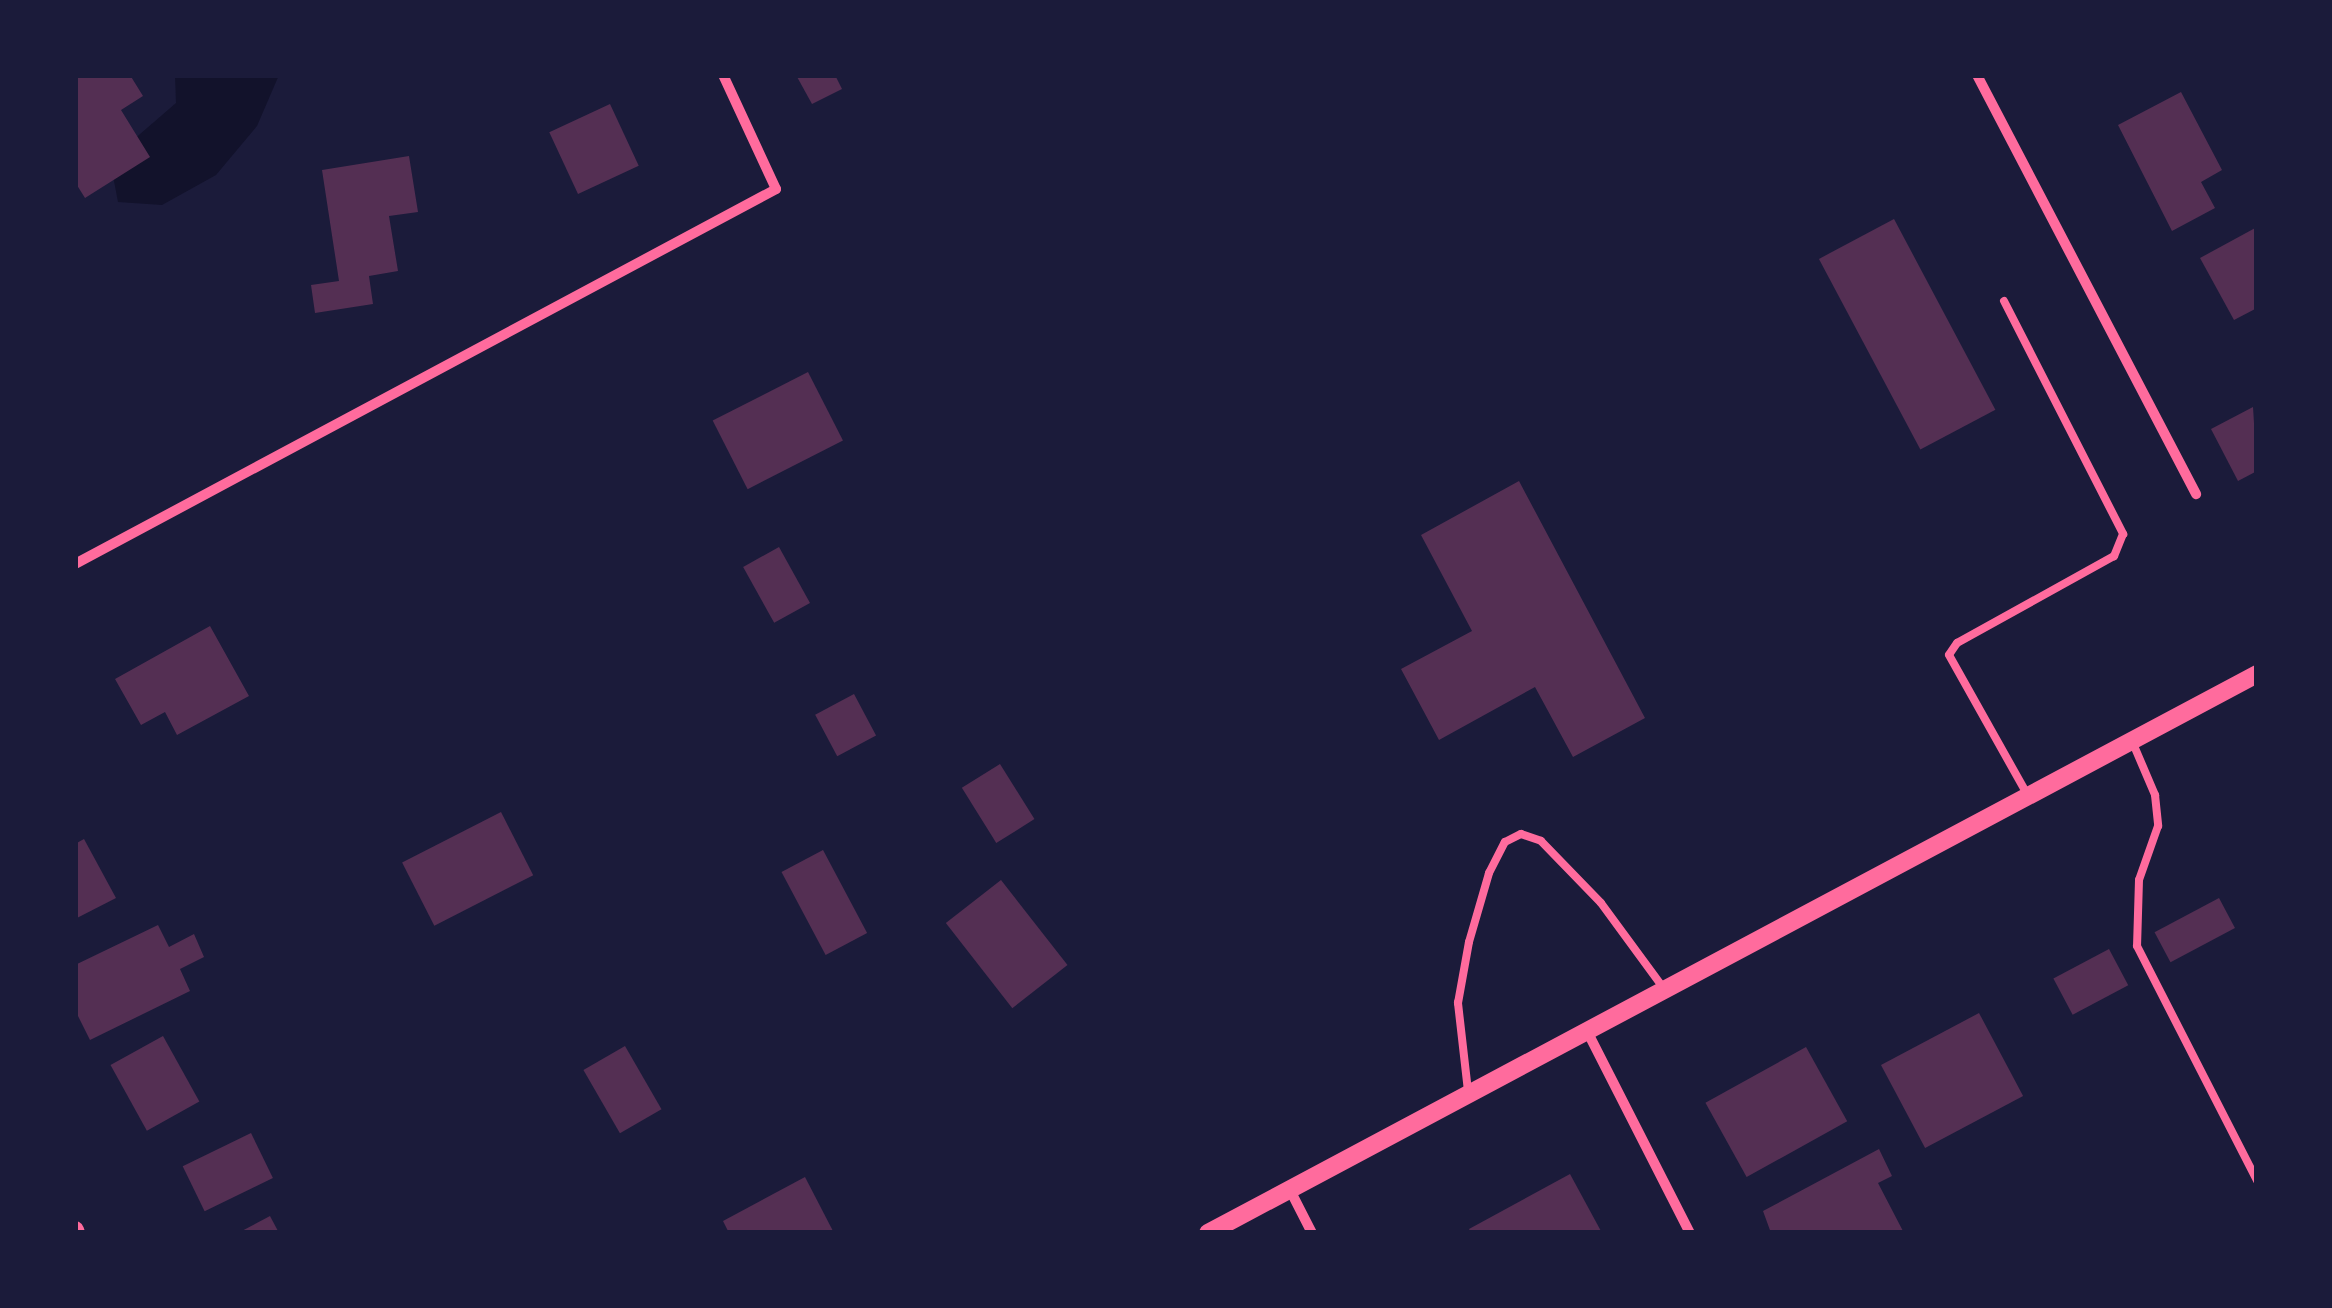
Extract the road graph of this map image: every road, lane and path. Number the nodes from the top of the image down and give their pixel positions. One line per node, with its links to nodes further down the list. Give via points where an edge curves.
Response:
1 (723, 75): 5 (street, via 776,190)
2 (1977, 75): 4 (street)
3 (2004, 301): 8 (lane, via 2123,534 2114,556 1957,643 1949,655)
4 (2196, 494)
5 (75, 564)
6 (2257, 674): 7 (street)
7 (2132, 741): 8 (street); 12 (lane, via 2155,795 2158,826 2139,880 2138,946)
8 (2028, 796): 9 (street)
9 (1664, 990): 10 (street); 11 (lane, via 1601,903 1540,841 1521,834 1505,842 1489,873 1458,1002)
10 (1587, 1031): 11 (street); 16 (street)
11 (1469, 1095): 13 (street)
12 (2257, 1181)
13 (1290, 1190): 14 (street); 15 (street)
14 (1208, 1233)
15 (1312, 1233)
16 (1690, 1233)

